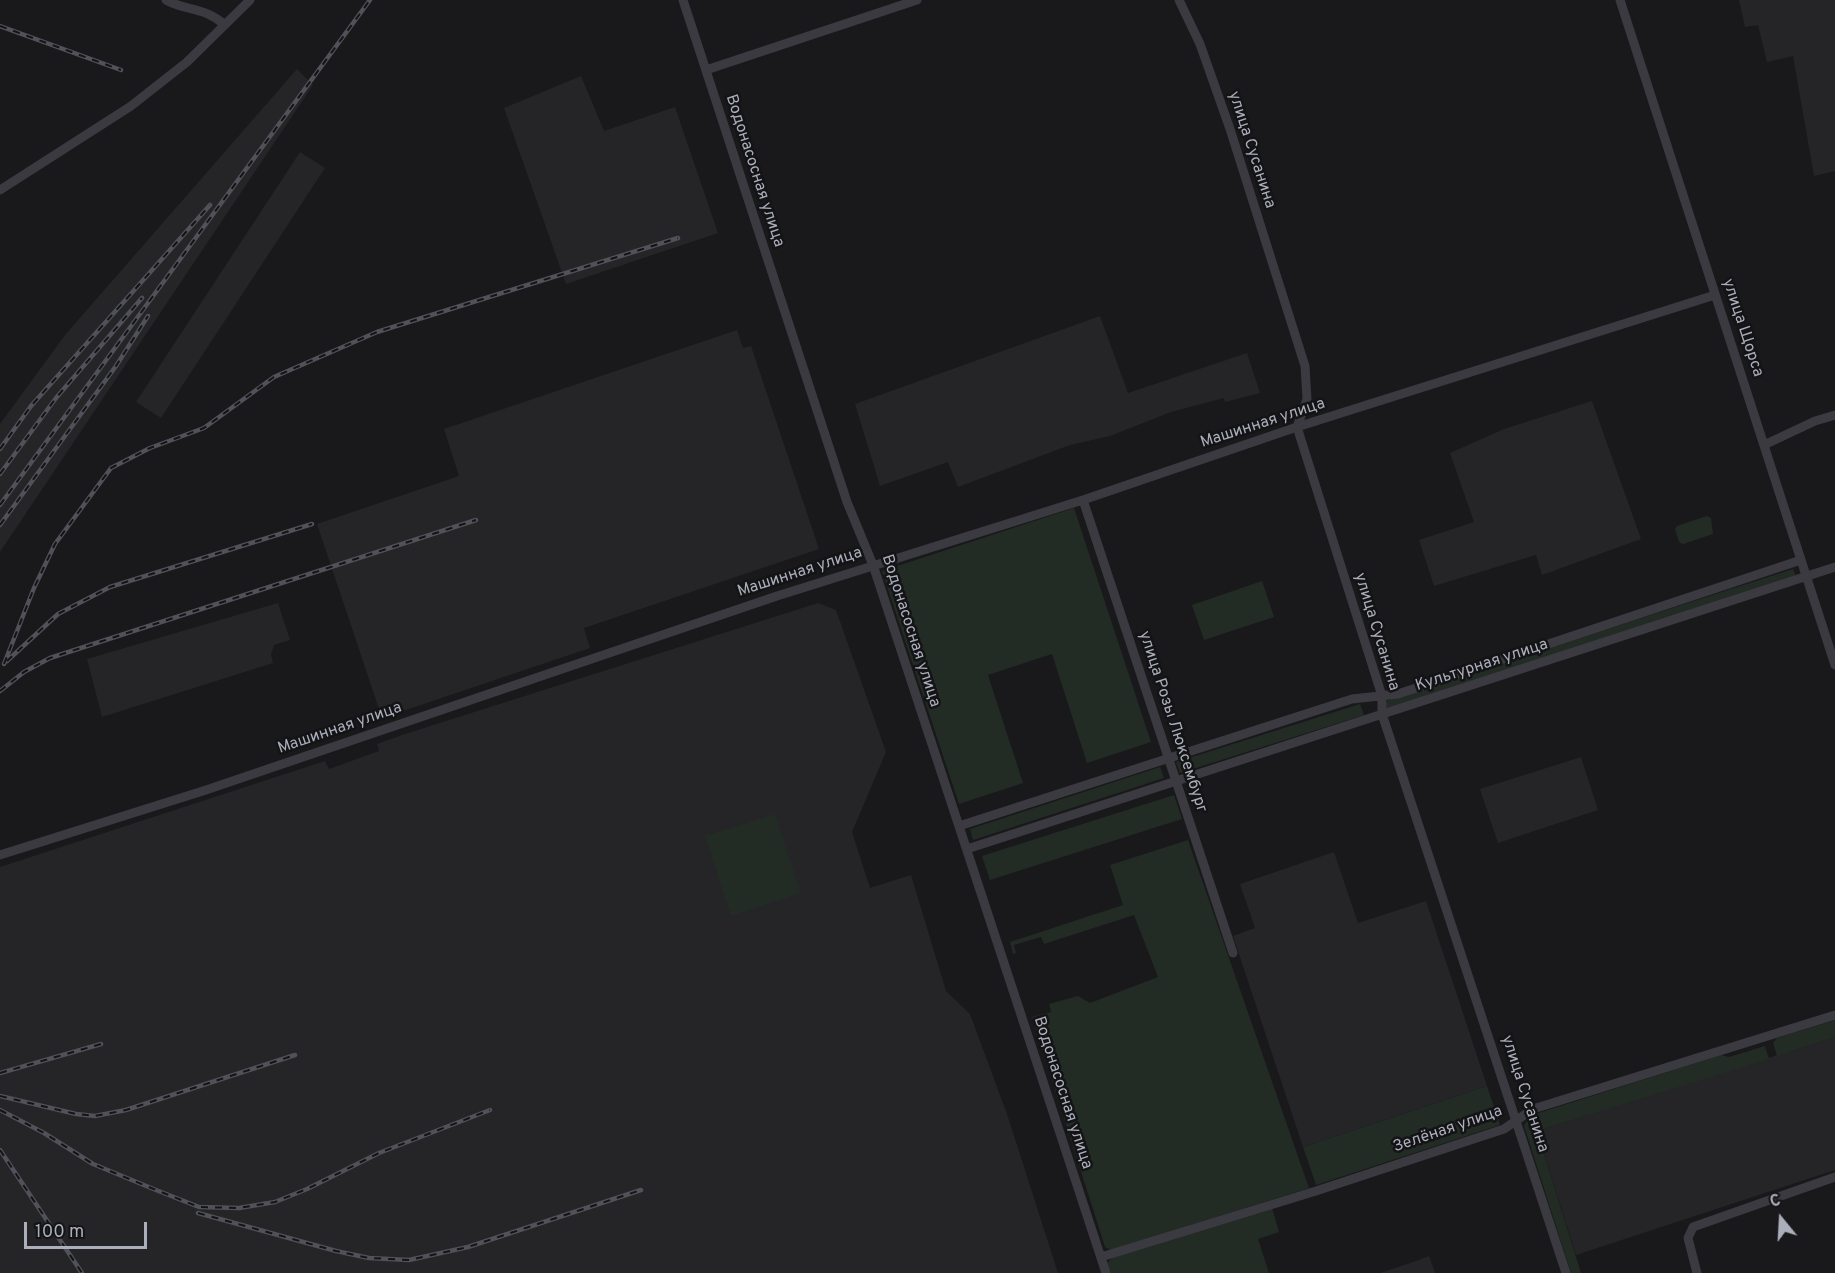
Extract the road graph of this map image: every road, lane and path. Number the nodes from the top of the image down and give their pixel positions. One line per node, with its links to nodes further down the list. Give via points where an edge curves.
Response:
1 (166, 0): 7 (street, via 180,8 198,8)
2 (250, 0): 7 (street)
3 (683, 0): 8 (street, Водонасосная улица)
4 (917, 0): 8 (street)
5 (1179, 0): 12 (street, улица Сусанина, via 1200,44 1230,129 1305,366 1307,399)
6 (1620, 0): 10 (street, улица Щорса)
7 (225, 24): 9 (street, via 187,62 131,106)
8 (705, 70): 16 (street, Водонасосная улица, via 847,502)
9 (0, 190)
10 (1715, 295): 12 (street, Машинная улица); 13 (street, улица Щорса)
11 (1835, 415): 13 (street)
12 (1297, 428): 14 (street, Машинная улица); 20 (street, улица Сусанина)
13 (1764, 445): 15 (street, улица Щорса)
14 (1083, 500): 16 (street, Машинная улица); 22 (street, улица Розы Люксембург)
15 (1801, 560): 18 (street, улица Щорса); 20 (street, Культурная улица, via 1398,694)
16 (873, 565): 24 (street, Водонасосная улица); 26 (street, Машинная улица, via 206,790)
17 (1835, 567): 18 (street, Культурная улица)
18 (1806, 576): 19 (street, улица Щорса); 21 (street, Культурная улица)
19 (1835, 665)
20 (1382, 696): 21 (street, улица Сусанина); 22 (street, Культурная улица, via 1352,699)
21 (1382, 714): 23 (street, Культурная улица); 29 (street, улица Сусанина)
22 (1168, 758): 23 (street, улица Розы Люксембург); 24 (street, Культурная улица)
23 (1175, 781): 25 (street, Культурная улица); 27 (street, улица Розы Люксембург)
24 (959, 826): 25 (street, Водонасосная улица)
25 (967, 849): 31 (street, Водонасосная улица)
26 (0, 855)
27 (1233, 952)
28 (1835, 1015): 29 (street, Зелёная улица, via 1533,1109)
29 (1518, 1121): 31 (street, Зелёная улица, via 1316,1191); 33 (street, улица Сусанина)
30 (1835, 1177): 34 (street, via 1698,1224 1689,1231 1688,1238)
31 (1101, 1257): 32 (street, Водонасосная улица)
32 (1106, 1273)
33 (1566, 1273)
34 (1697, 1273)

